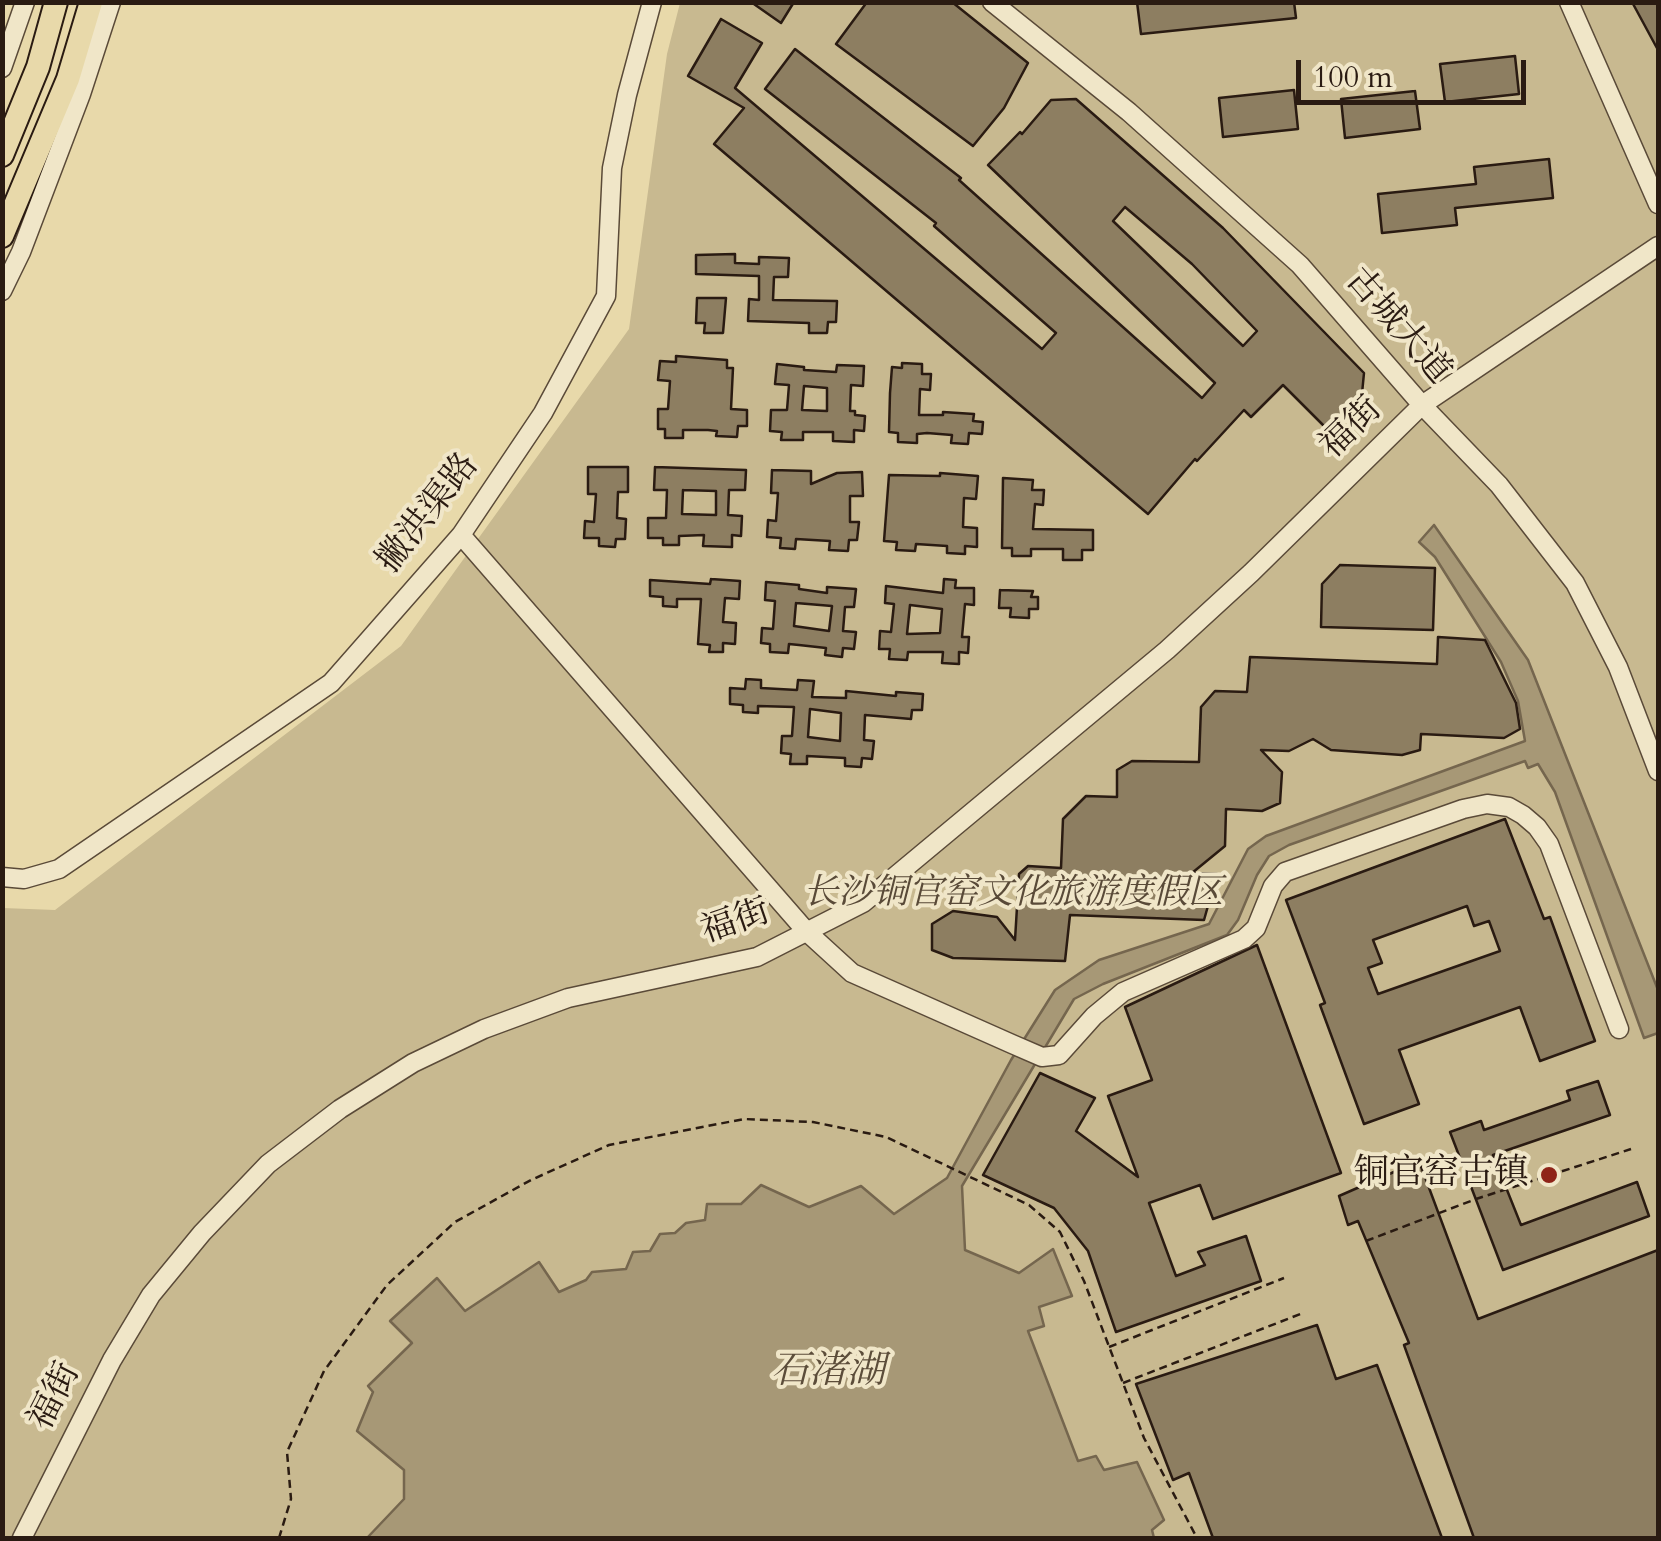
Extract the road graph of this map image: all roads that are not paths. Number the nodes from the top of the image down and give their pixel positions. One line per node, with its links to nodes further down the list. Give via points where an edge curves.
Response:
1 (25, 2): 8 (street)
2 (56, 2): 9 (main road)
3 (91, 2): 11 (main road, via 68,79)
4 (111, 2): 13 (street)
5 (652, 2): 15 (street, 撇洪渠路, via 612,168 606,296 543,413)
6 (992, 2): 14 (street, 古城大道, via 1129,112 1300,265)
7 (1569, 2): 10 (street)
8 (2, 68)
9 (2, 155)
10 (1658, 204)
11 (2, 236)
12 (1658, 246): 14 (street, 福街)
13 (2, 292)
14 (1422, 406): 16 (street, 古城大道, via 1499,484 1575,583 1618,667); 18 (street, 福街, via 1167,650 863,903)
15 (461, 535): 17 (street, 撇洪渠路, via 331,683 59,869 24,880); 18 (street)
16 (1658, 771)
17 (2, 877)
18 (806, 931): 19 (street, via 852,972 1042,1057 1058,1055 1123,992 1244,939 1285,872 1487,804 1523,815 1549,844); 20 (street, 福街, via 756,956 568,998 484,1029 412,1063 311,1131 255,1178 151,1294)
19 (1619, 1030)
20 (22, 1538)

